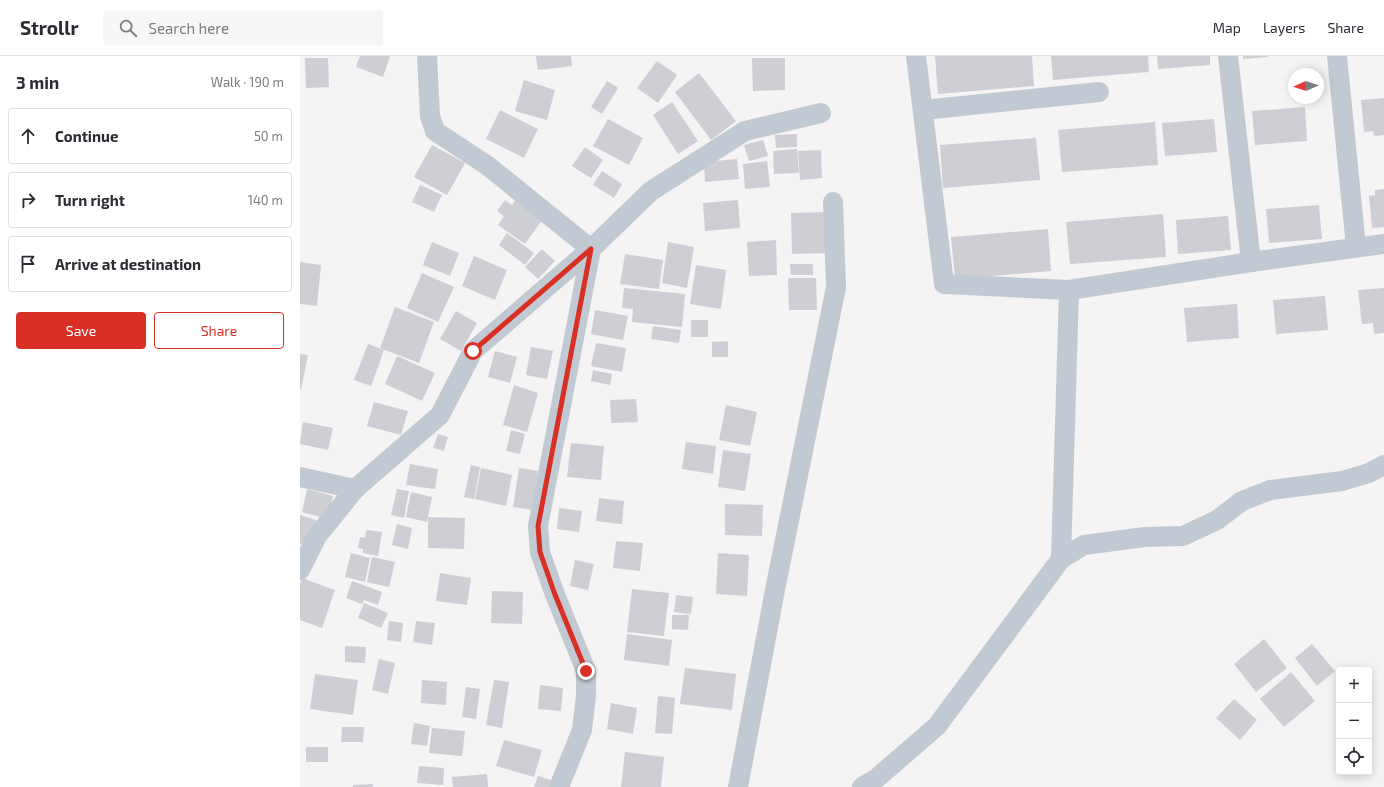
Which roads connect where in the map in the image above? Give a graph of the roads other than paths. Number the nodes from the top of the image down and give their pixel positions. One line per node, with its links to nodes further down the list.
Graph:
1 (427, 56): 11 (street)
2 (916, 56): 6 (street)
3 (1228, 56): 12 (street)
4 (1337, 56): 10 (street)
5 (1099, 92): 6 (street)
6 (923, 110): 13 (street)
7 (821, 113): 11 (street)
8 (833, 202): 20 (street)
9 (1384, 244): 10 (street)
10 (1356, 247): 12 (street)
11 (591, 249): 16 (street); 19 (street)
12 (1251, 262): 13 (street)
13 (1069, 290): 17 (street)
14 (1384, 465): 17 (street)
15 (300, 477): 16 (street)
16 (355, 489): 18 (street)
17 (1061, 559): 21 (street)
18 (300, 570)
19 (559, 787)
20 (738, 787)
21 (862, 787)

